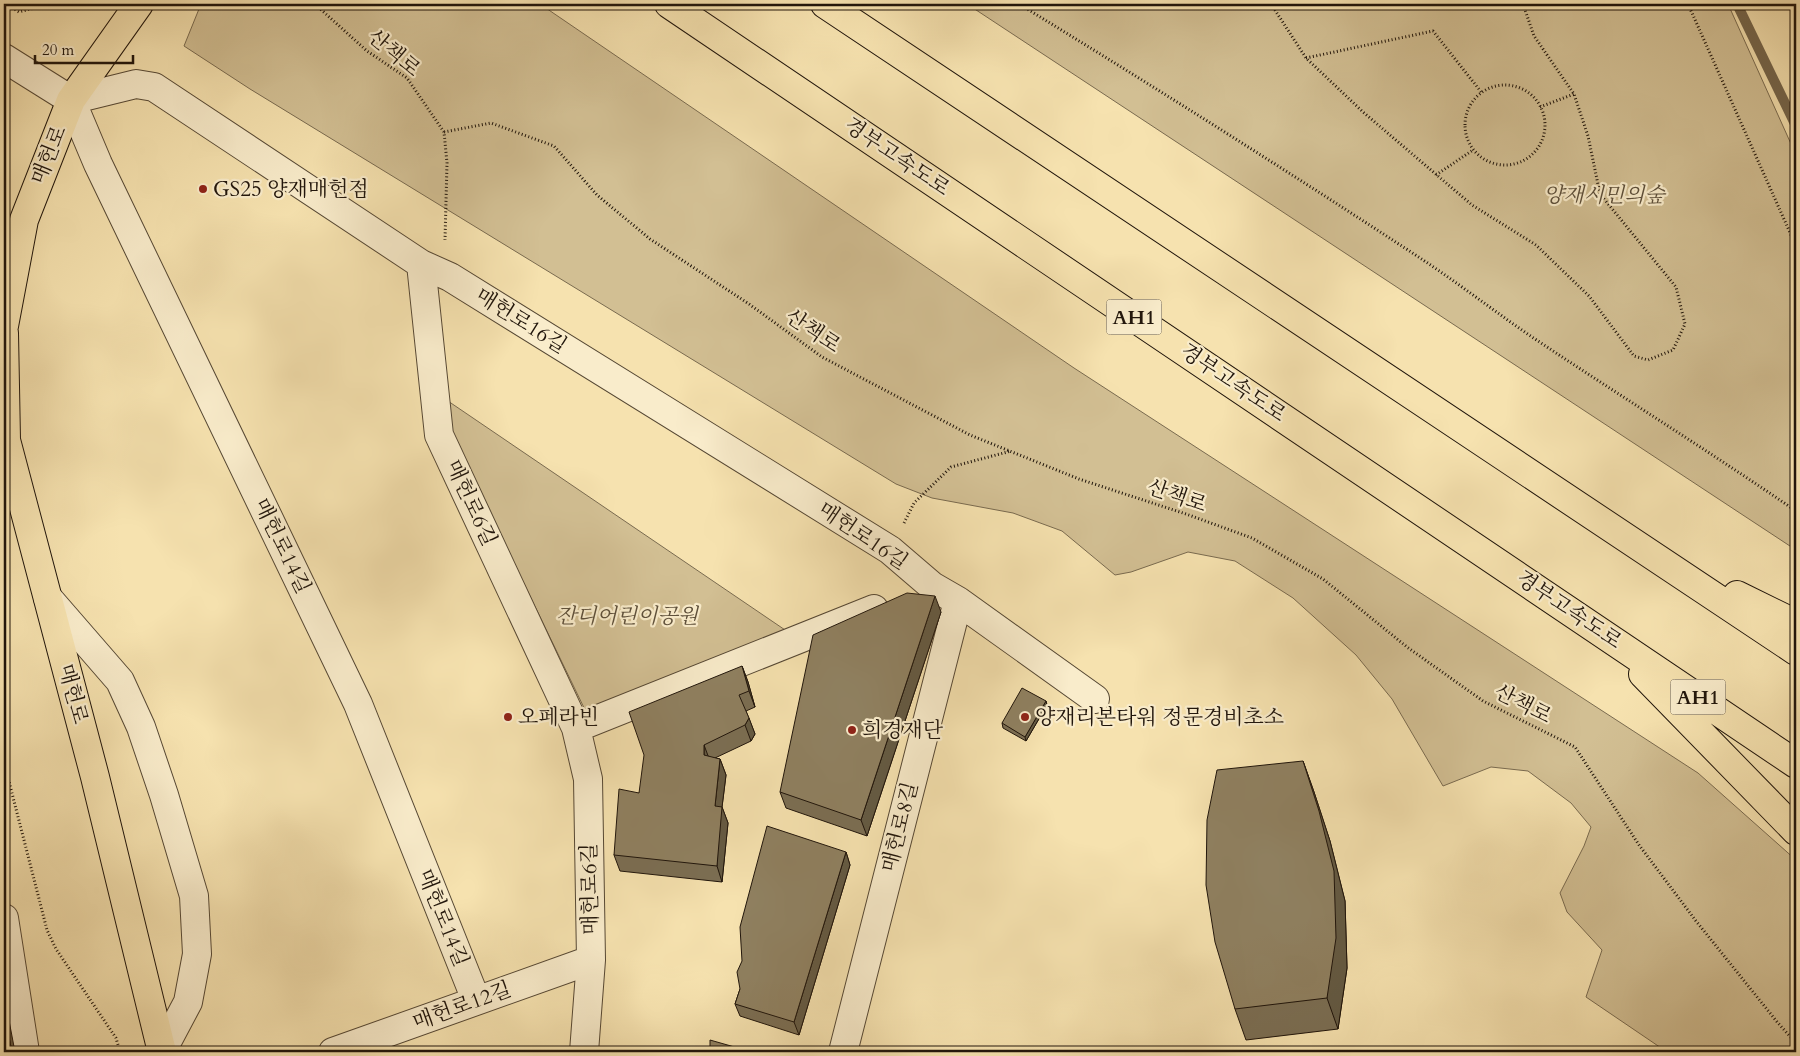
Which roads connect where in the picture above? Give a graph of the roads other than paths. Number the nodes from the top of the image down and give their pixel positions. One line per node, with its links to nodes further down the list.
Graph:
1 (139, 4): 5 (main road, 매헌로)
2 (669, 4): 14 (main road, 경부고속도로 / AH1)
3 (824, 4): 9 (main road)
4 (4, 58): 5 (street)
5 (71, 100): 6 (street, 매헌로16길); 7 (main road, 매헌로); 22 (street, 매헌로14길)
6 (421, 264): 10 (street, 매헌로16길); 17 (street, 매헌로6길)
7 (4, 326)
8 (4, 333): 11 (main road, 매헌로)
9 (1631, 542): 13 (main road); 15 (main road)
10 (932, 586): 12 (street, 매헌로16길); 17 (street)
11 (48, 598): 24 (main road, 매헌로); 24 (street)
12 (958, 601): 16 (street, 매헌로16길); 27 (street, 매헌로8길)
13 (1796, 624)
14 (1600, 630): 18 (main road, 경부고속도로 / AH1); 19 (main road)
15 (1796, 651)
16 (1095, 699)
17 (576, 728): 21 (street, 매헌로6길)
18 (1796, 764)
19 (1796, 831)
20 (4, 918): 23 (street)
21 (591, 960): 22 (street, 매헌로12길); 26 (street, 매헌로6길)
22 (476, 1000): 25 (street, 매헌로12길)
23 (25, 1052)
24 (162, 1052)
25 (333, 1052)
26 (584, 1052)
27 (843, 1052)

